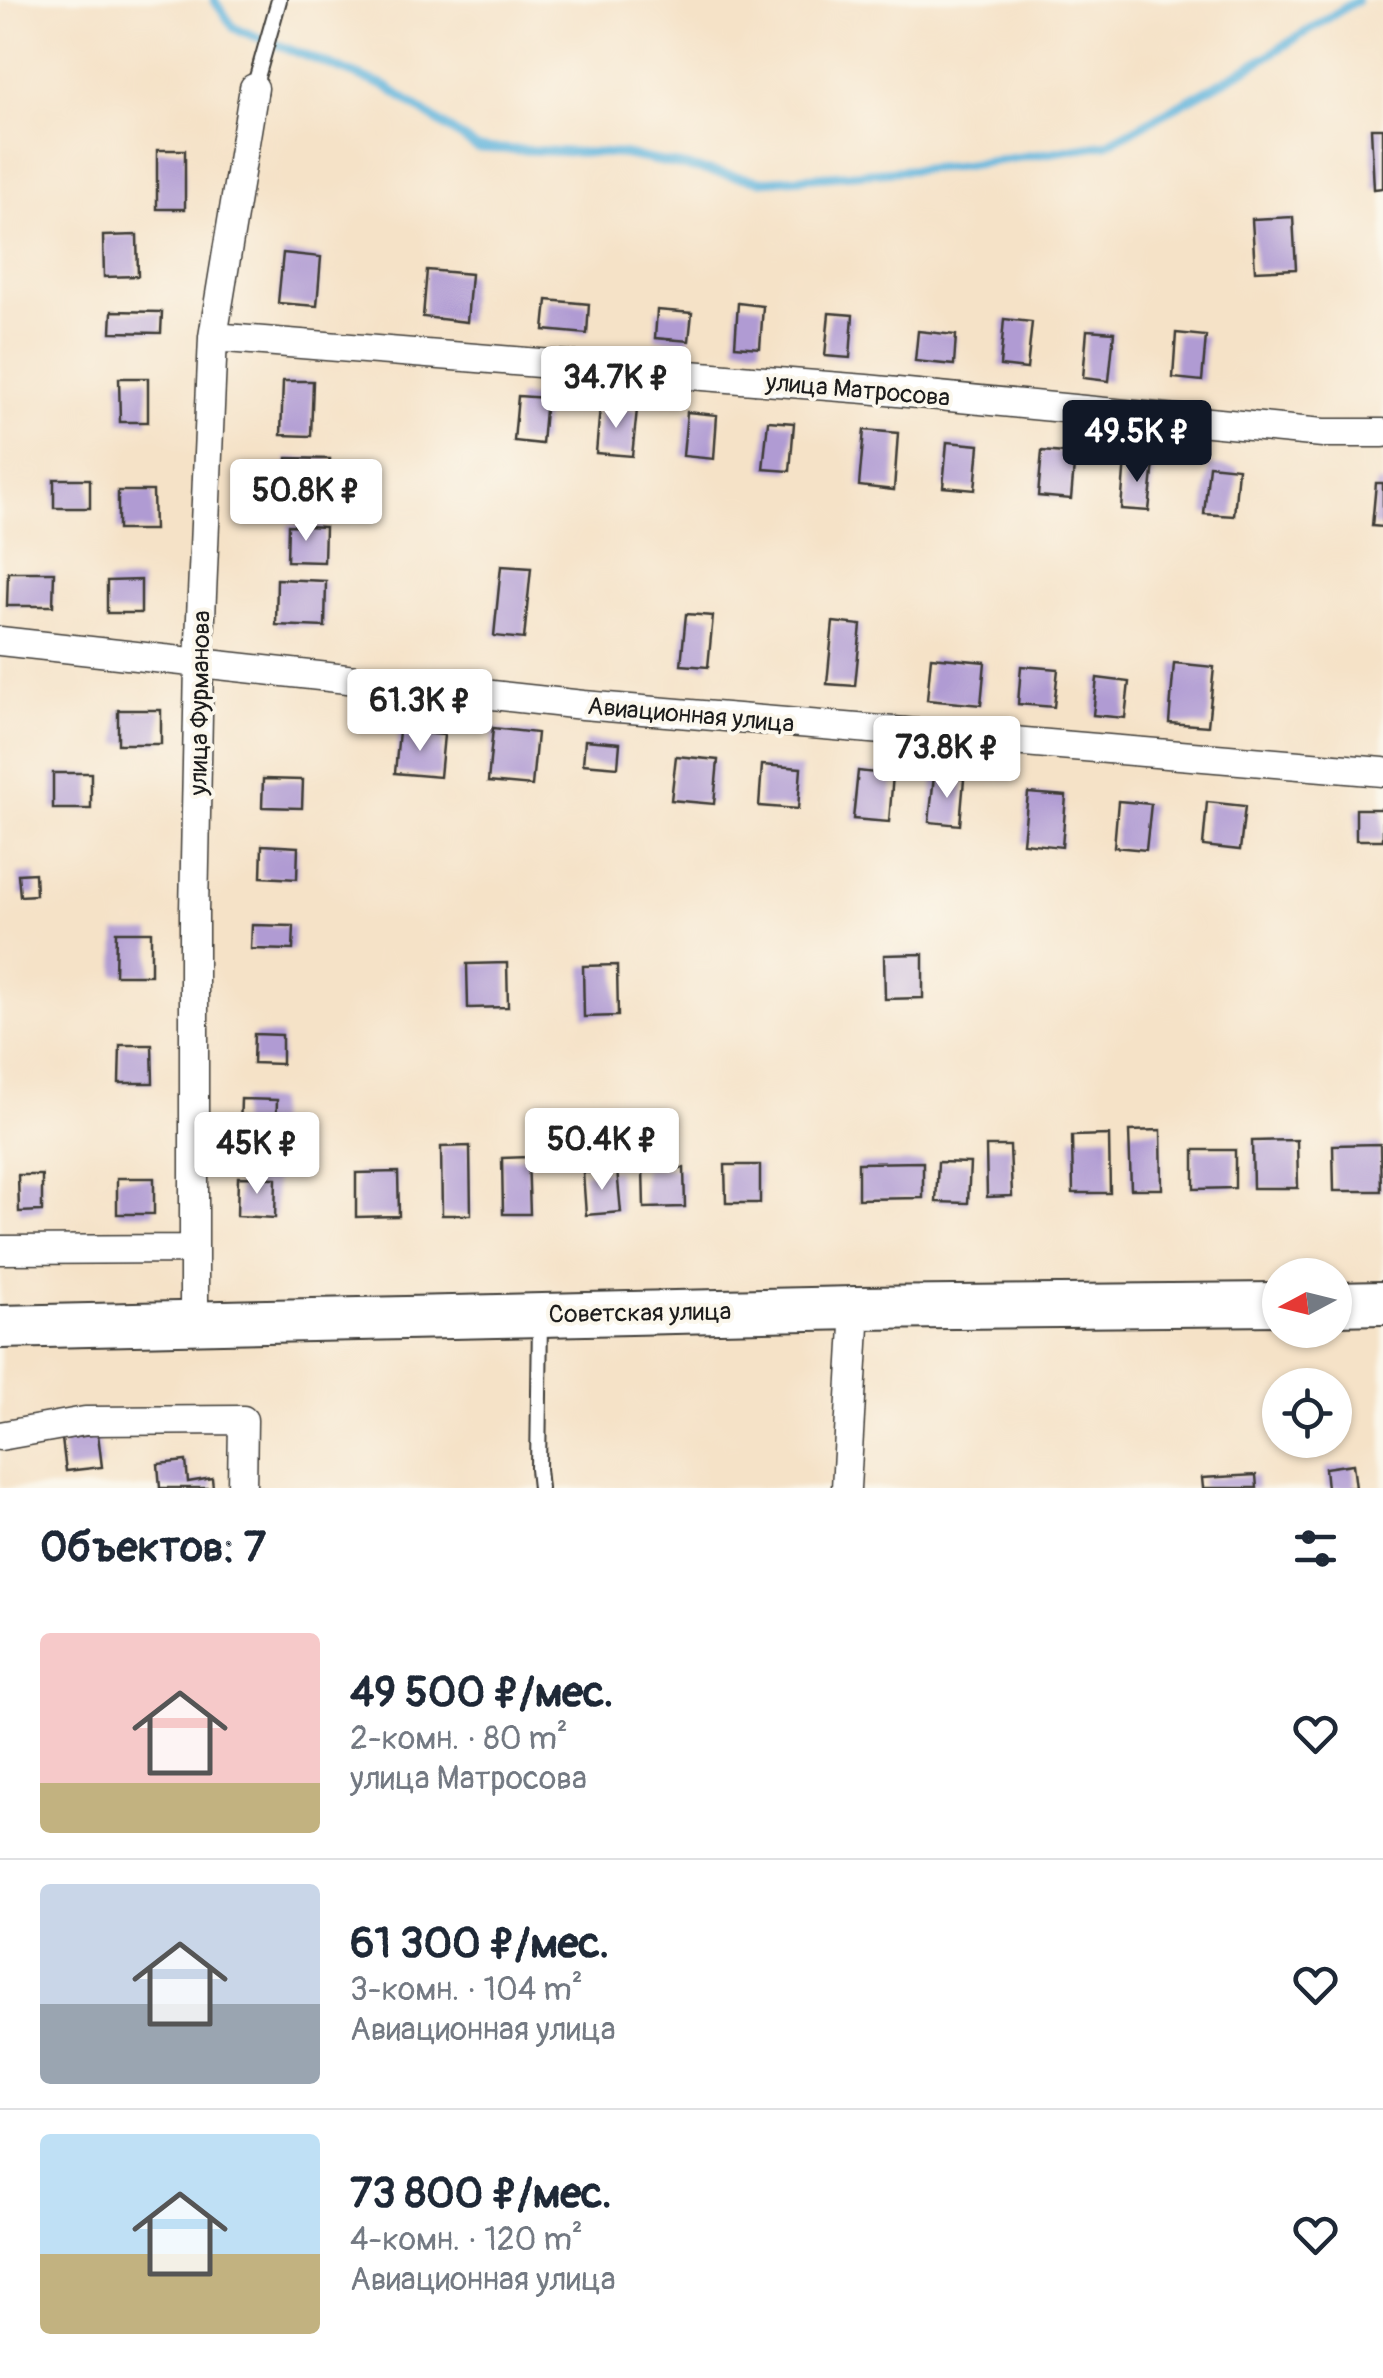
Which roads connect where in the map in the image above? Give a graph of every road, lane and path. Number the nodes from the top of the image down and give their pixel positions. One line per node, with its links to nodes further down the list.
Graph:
1 (279, 0): 2 (lane)
2 (254, 88): 3 (street, улица Фурманова)
3 (213, 337): 4 (street, улица Матросова); 6 (street, улица Фурманова)
4 (1383, 433)
5 (0, 641): 6 (street, Авиационная улица)
6 (198, 664): 7 (street, Авиационная улица); 8 (street, улица Фурманова)
7 (1383, 772)
8 (194, 1249): 9 (street); 15 (street, улица Фурманова)
9 (0, 1250)
10 (1262, 1304): 13 (main road, Советская улица)
11 (1352, 1304): 12 (main road)
12 (1383, 1304)
13 (856, 1308): 14 (main road, Советская улица); 20 (street)
14 (540, 1315): 15 (main road, Советская улица); 19 (lane)
15 (194, 1322): 16 (main road, Советская улица)
16 (0, 1327)
17 (0, 1436): 18 (street)
18 (242, 1488)
19 (540, 1488)
20 (846, 1488)

